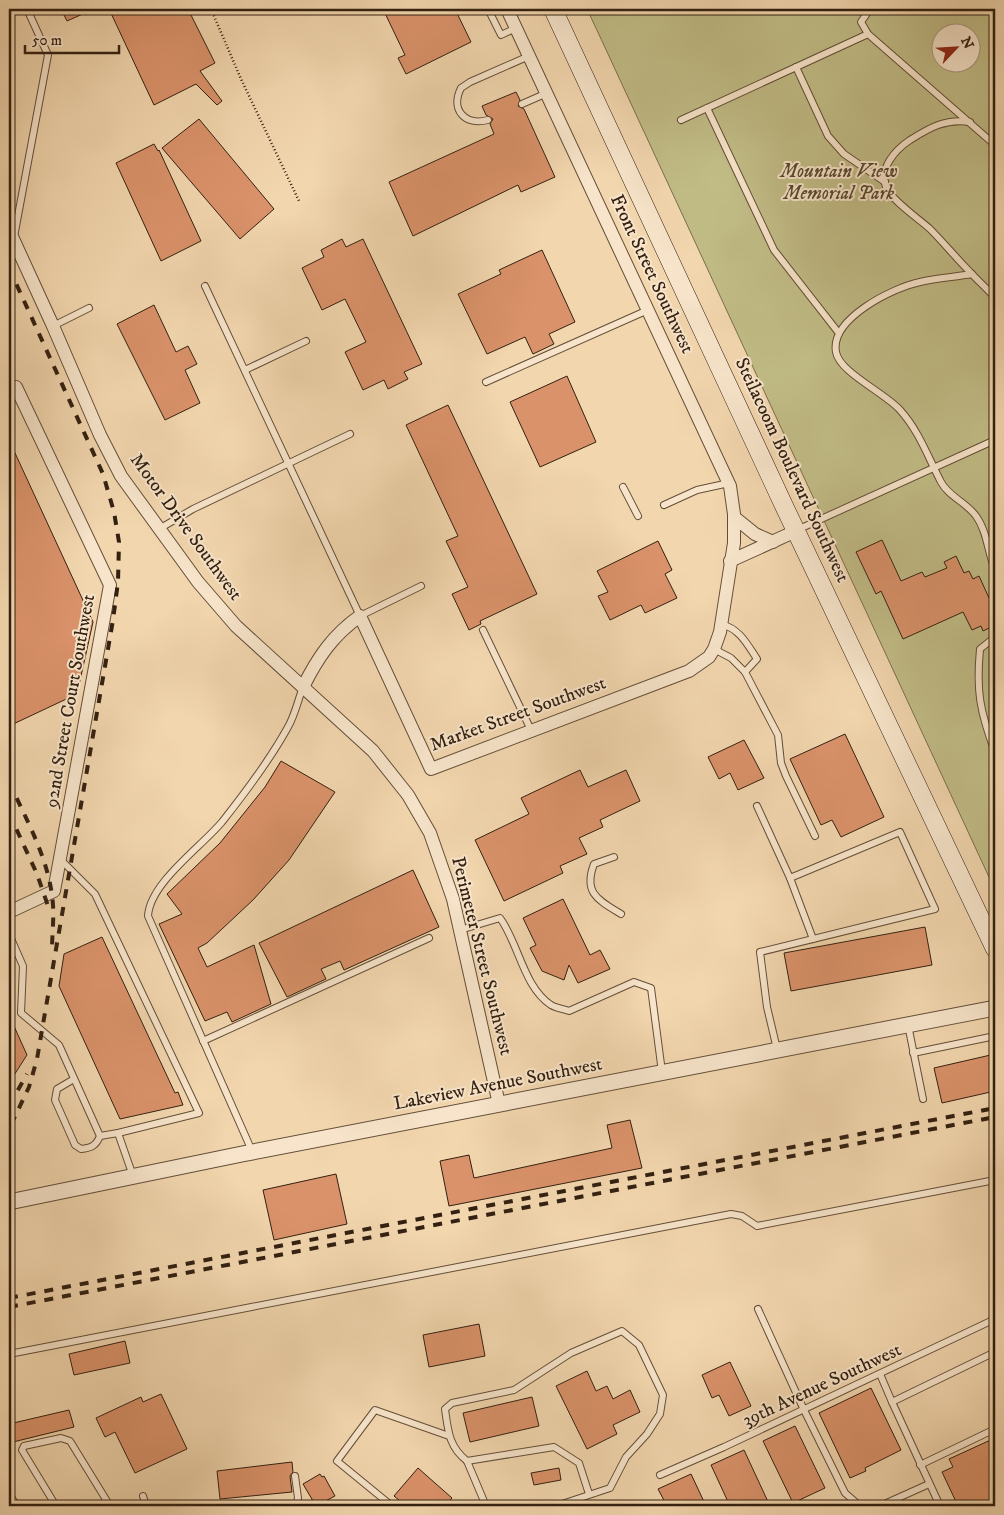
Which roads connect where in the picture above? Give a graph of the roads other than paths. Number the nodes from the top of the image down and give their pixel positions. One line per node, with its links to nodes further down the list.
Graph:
1 (27, 9): 20 (lane)
2 (488, 9): 8 (lane)
3 (507, 9): 8 (street, Front Street Southwest)
4 (553, 9): 42 (main road, Steilacoom Boulevard Southwest)
5 (858, 9): 7 (lane)
6 (870, 9): 7 (lane)
7 (865, 14): 9 (lane)
8 (516, 28): 10 (street, Front Street Southwest)
9 (868, 34): 11 (lane); 17 (lane)
10 (529, 56): 12 (street, Front Street Southwest); 15 (lane)
11 (796, 67): 14 (lane); 19 (lane)
12 (547, 93): 13 (lane); 25 (street, Front Street Southwest)
13 (522, 104)
14 (707, 108): 16 (lane); 27 (lane)
15 (488, 120)
16 (681, 120)
17 (970, 122): 18 (lane); 19 (lane)
18 (995, 145)
19 (885, 182): 21 (lane)
20 (11, 235): 26 (street, Motor Drive Southwest)
21 (972, 274): 23 (lane); 27 (lane)
22 (205, 286): 29 (lane)
23 (995, 298)
24 (89, 308): 26 (lane)
25 (648, 310): 30 (lane); 36 (street, Front Street Southwest)
26 (53, 326): 41 (street, Motor Drive Southwest)
27 (838, 332): 35 (lane)
28 (306, 341): 29 (lane)
29 (245, 370): 34 (lane)
30 (486, 382)
31 (13, 389): 59 (street, 92nd Street Court Southwest)
32 (350, 434): 34 (lane)
33 (995, 440): 35 (lane)
34 (289, 464): 41 (lane); 47 (lane)
35 (936, 468): 42 (lane); 45 (lane)
36 (729, 483): 38 (lane); 40 (street, Front Street Southwest)
37 (623, 487): 39 (lane)
38 (664, 505)
39 (638, 516)
40 (734, 518): 43 (street); 44 (street, Front Street Southwest)
41 (159, 529): 53 (street, Motor Drive Southwest)
42 (796, 531): 43 (street); 63 (main road, Steilacoom Boulevard Southwest)
43 (773, 542): 44 (street)
44 (730, 561): 48 (street, Market Street Southwest)
45 (995, 570)
46 (421, 586): 47 (lane)
47 (360, 616): 53 (street); 54 (street, Market Street Southwest)
48 (722, 624): 51 (street, Market Street Southwest); 52 (lane)
49 (484, 630): 54 (lane)
50 (995, 637): 55 (lane)
51 (714, 649): 52 (lane); 54 (street, Market Street Southwest)
52 (745, 672): 57 (lane)
53 (303, 688): 64 (street, Perimeter Street Southwest); 72 (lane)
54 (531, 730)
55 (995, 752)
56 (757, 806): 60 (lane)
57 (815, 836)
58 (614, 857): 62 (lane)
59 (60, 859): 61 (street, 92nd Street Court Southwest); 79 (lane)
60 (790, 878): 67 (lane); 67 (lane)
61 (9, 912)
62 (621, 914)
63 (991, 927): 68 (main road, Steilacoom Boulevard Southwest)
64 (460, 930): 75 (lane); 78 (street, Perimeter Street Southwest)
65 (9, 934): 76 (lane)
66 (429, 938): 72 (lane)
67 (813, 939): 73 (lane)
68 (995, 948)
69 (995, 1008): 70 (street, Lakeview Avenue Southwest)
70 (908, 1025): 73 (street, Lakeview Avenue Southwest); 74 (lane)
71 (995, 1036): 74 (lane)
72 (204, 1041): 81 (lane)
73 (777, 1050): 75 (street, Lakeview Avenue Southwest)
74 (913, 1053): 77 (lane)
75 (662, 1072): 78 (street, Lakeview Avenue Southwest)
76 (74, 1080): 80 (lane); 80 (lane)
77 (922, 1099)
78 (498, 1104): 81 (street, Lakeview Avenue Southwest)
79 (118, 1133): 80 (lane); 82 (lane)
80 (100, 1136)
81 (252, 1152): 82 (street, Lakeview Avenue Southwest)
82 (133, 1177): 84 (street, Lakeview Avenue Southwest)
83 (995, 1180): 88 (lane)
84 (9, 1202)
85 (758, 1308): 91 (lane)
86 (995, 1319): 89 (lane, 39th Avenue Southwest)
87 (995, 1352): 90 (lane)
88 (9, 1354)
89 (880, 1374): 90 (lane); 91 (lane, 39th Avenue Southwest)
90 (892, 1402): 95 (lane)
91 (804, 1410): 96 (lane, 39th Avenue Southwest); 110 (lane)
92 (995, 1429): 95 (lane)
93 (449, 1436): 94 (lane); 100 (lane); 107 (lane)
94 (467, 1461): 100 (lane); 108 (lane)
95 (920, 1465): 98 (lane)
96 (660, 1474)
97 (295, 1476): 106 (lane)
98 (929, 1484): 111 (lane); 112 (lane)
99 (9, 1494): 102 (lane)
100 (589, 1494): 109 (lane)
101 (144, 1496): 105 (lane)
102 (17, 1506)
103 (56, 1506): 104 (lane)
104 (110, 1506)
105 (146, 1506)
106 (296, 1506)
107 (392, 1506)
108 (486, 1506)
109 (556, 1506)
110 (860, 1506)
111 (880, 1506)
112 (940, 1506)

